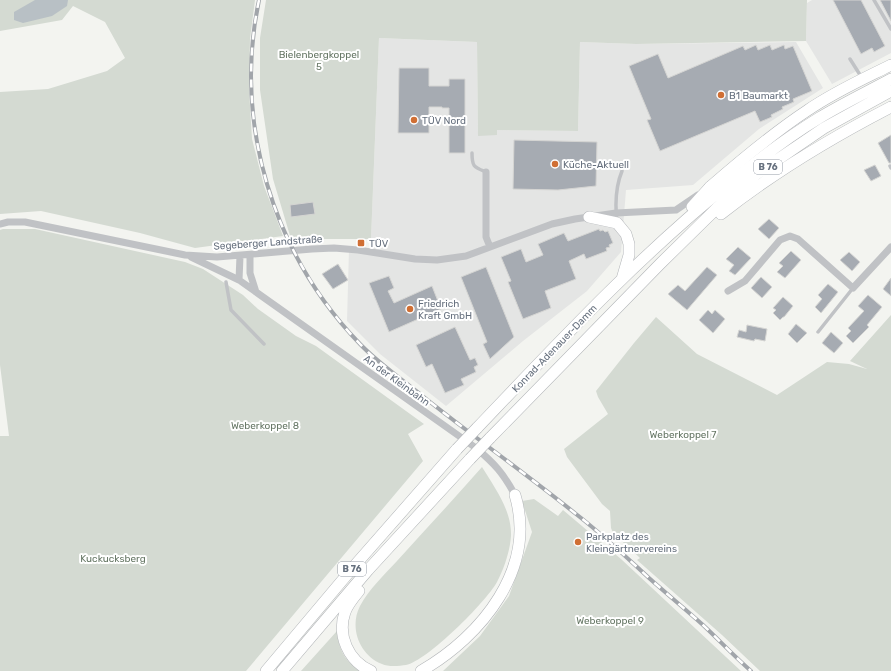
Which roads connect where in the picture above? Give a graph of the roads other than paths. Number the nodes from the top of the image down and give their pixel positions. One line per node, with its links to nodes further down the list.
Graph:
1 (874, 0): 2 (lane)
2 (891, 30)
3 (850, 59): 5 (lane)
4 (891, 65): 5 (main road)
5 (863, 79): 12 (main road)
6 (891, 79): 16 (main road, Konrad-Adenauer-Damm / B 76)
7 (891, 91): 22 (main road, Konrad-Adenauer-Damm / B 76)
8 (891, 107): 22 (main road, B 76)
9 (472, 153): 11 (lane)
10 (622, 171): 14 (lane)
11 (486, 172): 18 (street)
12 (710, 187): 14 (street); 16 (main road, B 76)
13 (589, 217): 14 (main road); 18 (street, Segeberger Landstraße)
14 (616, 218): 23 (main road)
15 (0, 224): 19 (street, Segeberger Landstraße)
16 (671, 232): 23 (main road, Konrad-Adenauer-Damm / B 76)
17 (891, 247): 26 (street)
18 (490, 248): 20 (street, Segeberger Landstraße)
19 (185, 255): 21 (street, Segeberger Landstraße); 24 (street, An der Kleinbahn)
20 (250, 255): 21 (street, Segeberger Landstraße); 27 (street)
21 (240, 256): 24 (street)
22 (660, 264): 32 (main road, Konrad-Adenauer-Damm / B 76, bridge)
23 (622, 279): 33 (main road, Konrad-Adenauer-Damm / B 76, bridge)
24 (239, 280): 27 (street, An der Kleinbahn)
25 (226, 282): 30 (lane)
26 (854, 288): 28 (street); 29 (lane)
27 (257, 292): 31 (street, An der Kleinbahn)
28 (728, 292)
29 (818, 332)
30 (264, 344)
31 (514, 495): 36 (main road)
32 (368, 570): 34 (main road, Konrad-Adenauer-Damm / B 76); 35 (main road, B 76)
33 (266, 671)
34 (282, 671)
35 (371, 671)
36 (421, 671)

